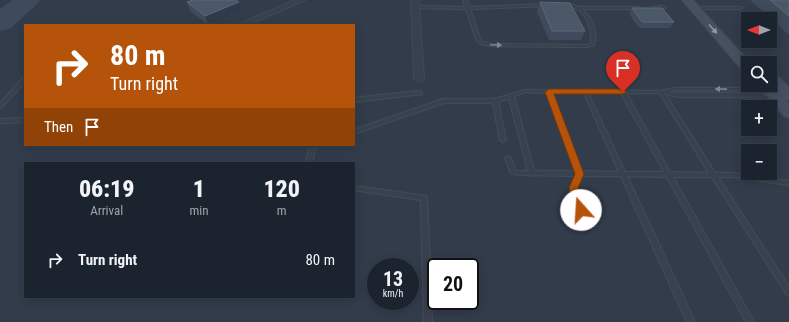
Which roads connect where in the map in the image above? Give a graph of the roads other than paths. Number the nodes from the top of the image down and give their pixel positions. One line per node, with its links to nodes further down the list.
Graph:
1 (300, 0): 13 (street)
2 (465, 0): 7 (lane)
3 (415, 4): 7 (lane); 16 (street)
4 (697, 4): 12 (lane); 14 (street); 15 (street, one-way to 15)
5 (549, 5): 7 (lane)
6 (560, 5): 8 (lane)
7 (467, 8): 8 (lane, one-way to 8)
8 (578, 8): 9 (lane)
9 (640, 8)
10 (648, 8): 11 (lane)
11 (664, 8)
12 (741, 8)
13 (243, 24)
14 (751, 56)
15 (741, 59)
16 (419, 78)
17 (24, 80): 30 (lane)
18 (777, 88): 27 (street)
19 (741, 89): 23 (lane, one-way to 23)
20 (549, 92): 21 (lane); 26 (lane); 40 (lane)
21 (585, 92): 22 (lane); 41 (lane)
22 (623, 92): 23 (lane); 42 (lane)
23 (660, 92): 27 (lane); 43 (lane)
24 (774, 92): 27 (street)
25 (420, 93): 28 (lane)
26 (511, 96): 29 (lane); 39 (lane)
27 (784, 99): 31 (street)
28 (355, 100)
29 (495, 101): 34 (lane); 35 (lane)
30 (0, 106)
31 (789, 113)
32 (0, 120): 33 (lane)
33 (24, 120)
34 (355, 132)
35 (503, 140)
36 (313, 146): 38 (lane)
37 (508, 158): 39 (lane)
38 (309, 162)
39 (532, 174): 40 (lane)
40 (579, 174): 41 (lane); 46 (lane)
41 (624, 174): 42 (lane); 49 (lane)
42 (669, 175): 43 (lane); 50 (lane)
43 (714, 175): 44 (lane); 47 (lane)
44 (789, 183)
45 (355, 188): 48 (lane)
46 (581, 210)
47 (789, 293)
48 (428, 322)
49 (691, 322)
50 (750, 322)

